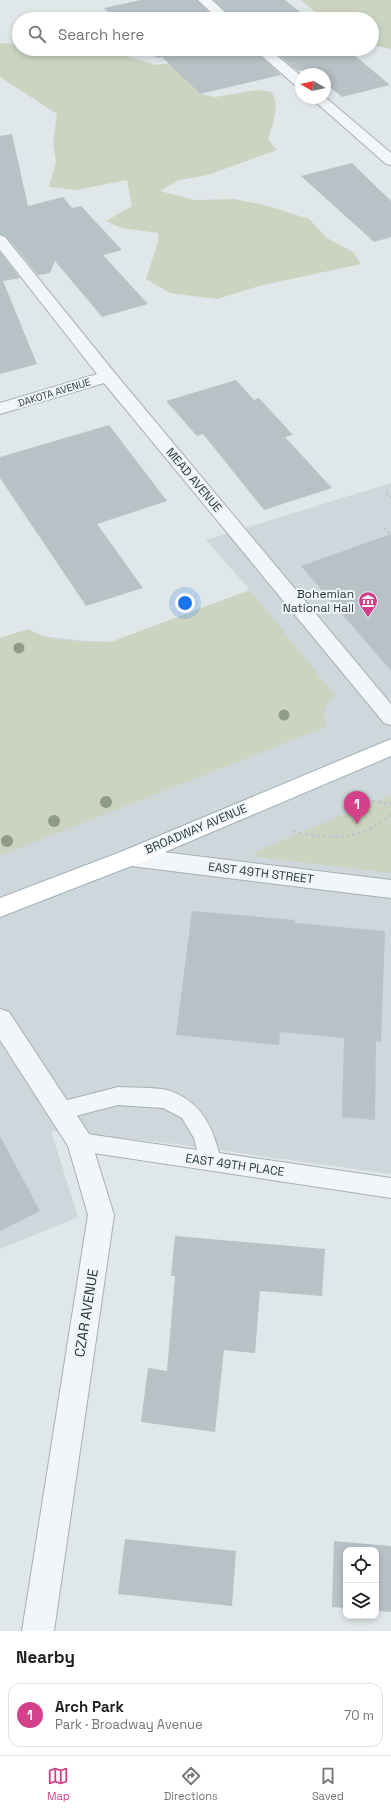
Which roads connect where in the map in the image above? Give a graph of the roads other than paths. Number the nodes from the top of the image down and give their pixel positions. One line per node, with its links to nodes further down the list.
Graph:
1 (204, 0): 2 (street)
2 (218, 12)
3 (269, 56): 4 (street)
4 (295, 78)
5 (325, 104): 6 (street)
6 (391, 161)
7 (0, 240): 8 (street, MEAD AVENUE)
8 (108, 376): 9 (street, DAKOTA AVENUE); 10 (street, MEAD AVENUE)
9 (0, 408)
10 (391, 718)
11 (391, 747): 12 (main road, BROADWAY AVENUE)
12 (130, 857): 13 (street, EAST 49TH STREET); 14 (main road, BROADWAY AVENUE)
13 (391, 889)
14 (0, 908)
15 (0, 1019): 16 (street, CZAR AVENUE)
16 (60, 1112): 17 (street, CZAR AVENUE); 18 (lane)
17 (80, 1142): 18 (lane, EAST 49TH PLACE); 20 (street, CZAR AVENUE)
18 (210, 1161): 19 (lane, EAST 49TH PLACE)
19 (391, 1188)
20 (38, 1631)

